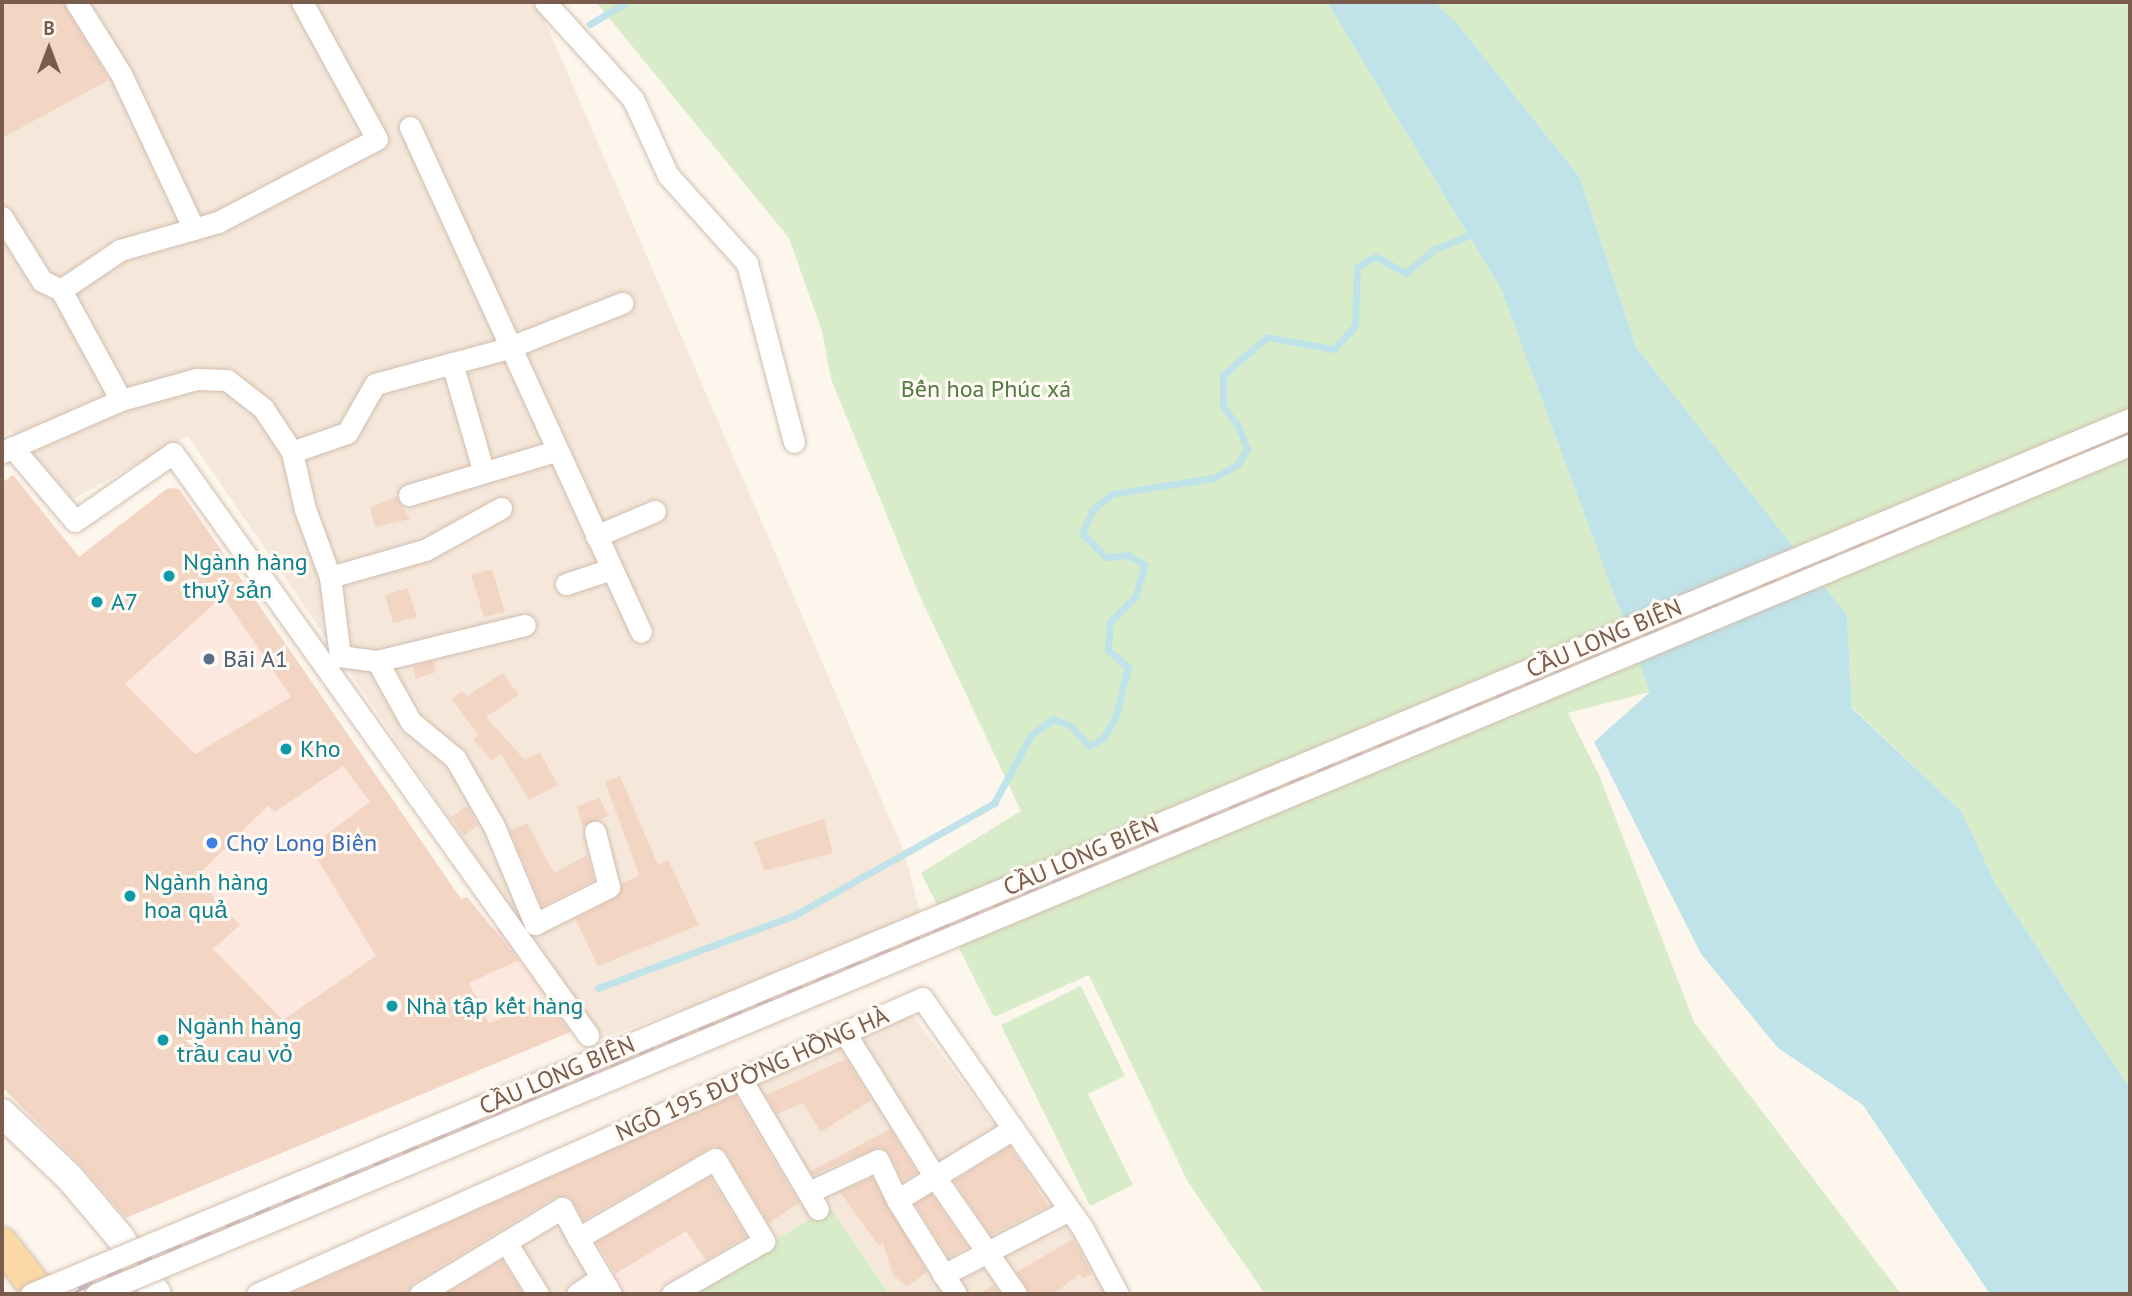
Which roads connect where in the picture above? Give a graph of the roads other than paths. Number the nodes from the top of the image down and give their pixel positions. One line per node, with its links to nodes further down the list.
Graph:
1 (76, 2): 6 (street)
2 (302, 2): 6 (street)
3 (545, 2): 13 (street)
4 (410, 127): 9 (street)
5 (2, 217): 7 (street)
6 (194, 229): 7 (street)
7 (61, 290): 11 (street)
8 (622, 303): 9 (street)
9 (508, 348): 10 (street); 16 (street)
10 (452, 363): 17 (street); 18 (street)
11 (121, 400): 15 (street); 17 (street)
12 (2130, 419): 45 (street, CẦU LONG BIÊN, bridge)
13 (794, 442)
14 (2130, 445): 47 (street, CẦU LONG BIÊN, bridge)
15 (7, 450): 31 (street)
16 (556, 451): 18 (street); 22 (street)
17 (292, 452): 24 (street)
18 (483, 470): 19 (street)
19 (409, 495)
20 (501, 508): 24 (street)
21 (655, 511): 22 (street)
22 (596, 536): 23 (street)
23 (611, 569): 25 (street); 27 (street)
24 (330, 577): 28 (street)
25 (566, 584)
26 (525, 625): 28 (street)
27 (641, 632)
28 (377, 661): 29 (street)
29 (595, 831)
30 (845, 1032): 32 (street, NGÕ 195 ĐƯỜNG HỒNG HÀ); 34 (street, NGÕ 195 ĐƯỜNG HỒNG HÀ); 35 (street)
31 (588, 1035)
32 (741, 1079): 36 (street); 49 (street, NGÕ 195 ĐƯỜNG HỒNG HÀ)
33 (2, 1113): 48 (street)
34 (1013, 1129): 35 (street); 37 (street, NGÕ 195 ĐƯỜNG HỒNG HÀ)
35 (933, 1174): 36 (street); 41 (street)
36 (897, 1200): 42 (street)
37 (1069, 1210): 41 (street); 44 (street, NGÕ 195 ĐƯỜNG HỒNG HÀ)
38 (578, 1238): 39 (street); 43 (street); 53 (street)
39 (506, 1242): 50 (street); 51 (street)
40 (2, 1244): 46 (main road)
41 (986, 1252): 42 (street); 55 (street)
42 (943, 1275): 54 (street)
43 (606, 1286): 52 (street)
44 (1115, 1293)
45 (31, 1294)
46 (41, 1294)
47 (96, 1294)
48 (158, 1294)
49 (257, 1294)
50 (420, 1294)
51 (538, 1294)
52 (576, 1294)
53 (672, 1294)
54 (956, 1294)
55 (1016, 1294)

